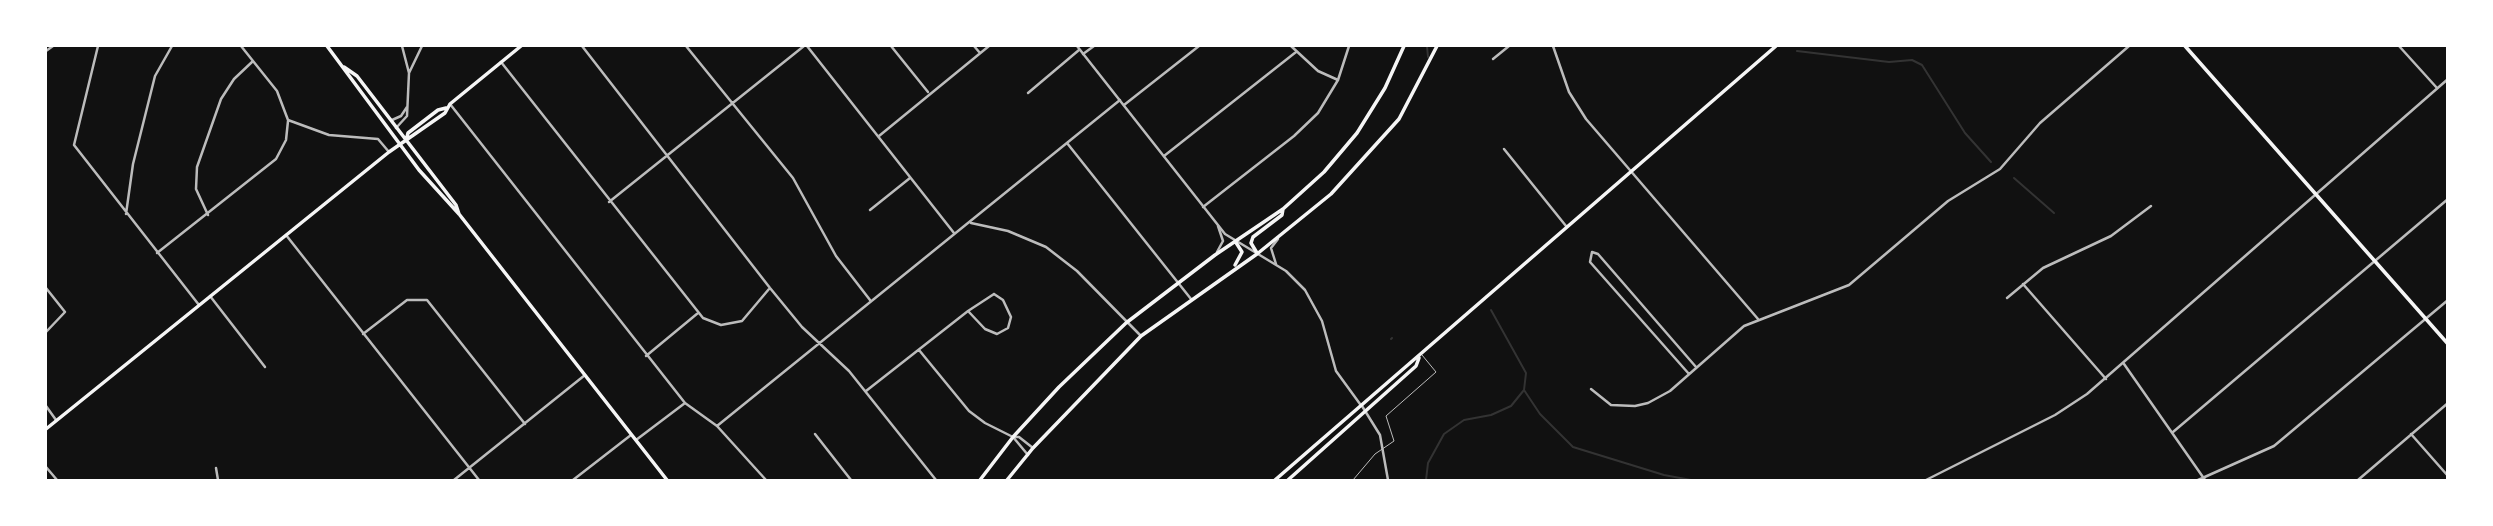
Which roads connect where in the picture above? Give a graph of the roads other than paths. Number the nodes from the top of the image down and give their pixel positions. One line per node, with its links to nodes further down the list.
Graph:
1 (53, 46): 29 (street)
2 (98, 46): 68 (street)
3 (172, 46): 68 (street)
4 (241, 46): 34 (street)
5 (327, 46): 36 (main road)
6 (402, 46): 37 (street)
7 (422, 46): 37 (street)
8 (521, 46): 35 (main road)
9 (582, 46): 57 (street)
10 (686, 46): 44 (street)
11 (805, 46): 44 (street); 51 (street)
12 (891, 46): 41 (street)
13 (974, 46): 31 (street)
14 (989, 46): 31 (street)
15 (1077, 46): 28 (street)
16 (1094, 46): 32 (street)
17 (1199, 46): 45 (street)
18 (1291, 46): 30 (street)
19 (1349, 46): 39 (street)
20 (1404, 46): 66 (main road)
21 (1437, 46): 76 (main road)
22 (1509, 46): 33 (street)
23 (1553, 46): 59 (street)
24 (1776, 46): 59 (main road)
25 (2129, 46): 96 (street)
26 (2185, 46): 61 (main road)
27 (2399, 46): 40 (street)
28 (1080, 50): 32 (street); 42 (street)
29 (46, 51)
30 (1296, 52): 39 (street); 58 (street)
31 (980, 53): 41 (street)
32 (1083, 54): 43 (street)
33 (1493, 59)
34 (253, 61): 48 (street); 70 (street)
35 (501, 62): 46 (main road); 63 (street)
36 (342, 66): 49 (main road); 54 (main road)
37 (409, 73): 47 (street)
38 (2448, 79): 40 (street)
39 (1338, 80): 65 (street)
40 (2437, 88): 61 (street)
41 (929, 93): 51 (street)
42 (1028, 93)
43 (1120, 100): 45 (street); 53 (street)
44 (735, 104): 57 (street); 92 (street)
45 (1124, 105): 58 (street)
46 (449, 106): 52 (main road); 105 (street)
47 (407, 107): 49 (street); 50 (street)
48 (288, 120): 56 (street); 70 (street)
49 (390, 120): 50 (main road)
50 (397, 128): 52 (main road)
51 (878, 136): 60 (street)
52 (406, 141): 54 (main road); 69 (main road)
53 (1068, 143): 71 (street); 84 (street)
54 (399, 145): 56 (main road); 69 (main road)
55 (1504, 149): 73 (street)
56 (390, 152): 75 (main road)
57 (668, 156): 63 (street); 87 (street)
58 (1164, 156): 65 (street)
59 (1630, 171): 73 (main road); 96 (street)
60 (910, 178): 67 (street); 74 (street)
61 (2316, 195): 81 (main road); 107 (street)
62 (2448, 199): 81 (street)
63 (610, 202): 95 (street)
64 (2151, 206): 85 (street)
65 (1203, 207): 72 (street)
66 (1283, 209): 77 (main road); 79 (main road)
67 (870, 210)
68 (126, 214): 78 (street)
69 (459, 214): 111 (main road)
70 (208, 215): 78 (street)
71 (969, 223): 74 (street); 98 (street)
72 (1218, 226): 77 (street); 80 (street)
73 (1566, 226): 106 (main road)
74 (954, 234): 92 (street)
75 (286, 235): 88 (main road); 100 (street)
76 (1280, 236): 79 (main road); 83 (street)
77 (1235, 241): 79 (street); 80 (main road); 82 (main road)
78 (157, 253): 93 (street)
79 (1257, 254): 82 (main road); 83 (street)
80 (1215, 255): 84 (main road)
81 (2374, 261): 97 (main road); 124 (street)
82 (1234, 267): 90 (main road)
83 (1278, 267): 117 (street)
84 (1177, 282): 90 (street); 98 (main road)
85 (2023, 284): 89 (street); 112 (street)
86 (46, 288): 99 (street)
87 (770, 288): 95 (street); 102 (street)
88 (210, 296): 93 (main road); 108 (street)
89 (2007, 298)
90 (1191, 299): 101 (main road)
91 (2448, 300): 97 (street)
92 (871, 301): 102 (street)
93 (198, 305): 120 (main road)
94 (968, 312): 94 (street); 104 (street)
95 (698, 313): 105 (street)
96 (1758, 319): 109 (street)
97 (2426, 319): 103 (main road); 137 (street)
98 (1126, 323): 101 (street); 128 (main road)
99 (46, 332)
100 (363, 334): 121 (street); 135 (street)
101 (1141, 336): 131 (main road)
102 (818, 343): 114 (street); 122 (street)
103 (2448, 344)
104 (919, 350): 114 (street); 128 (street)
105 (646, 356): 115 (street)
106 (1420, 357): 117 (main road); 119 (main road); 130 (lane)
107 (2124, 364): 112 (street); 124 (street)
108 (265, 366)
109 (1696, 367): 110 (street); 110 (street)
110 (1689, 374): 113 (street)
111 (585, 375): 121 (street); 125 (main road)
112 (2106, 379): 153 (street)
113 (1591, 389)
114 (866, 391): 146 (street)
115 (685, 403): 122 (street); 129 (street)
116 (2448, 403): 127 (street)
117 (1360, 404): 119 (street); 149 (main road)
118 (46, 406): 120 (street)
119 (1365, 411): 130 (street); 150 (main road)
120 (56, 420): 123 (main road)
121 (525, 424): 135 (street)
122 (717, 426): 144 (street)
123 (46, 429)
124 (2173, 432): 137 (street)
125 (631, 434): 129 (main road); 142 (street)
126 (815, 434): 145 (street)
127 (2411, 434): 136 (street); 155 (street)
128 (1013, 437): 131 (street); 132 (street); 147 (main road)
129 (636, 440): 143 (main road)
130 (1383, 447): 151 (lane); 152 (street)
131 (1033, 448): 132 (main road)
132 (1028, 455): 148 (main road)
133 (46, 467): 138 (street)
134 (216, 468): 139 (street)
135 (470, 468): 140 (street); 141 (street)
136 (2448, 476)
137 (2204, 479): 154 (street)
138 (57, 481)
139 (218, 481)
140 (454, 481)
141 (479, 481)
142 (573, 481)
143 (667, 481)
144 (766, 481)
145 (851, 481)
146 (936, 481)
147 (980, 481)
148 (1007, 481)
149 (1275, 481)
150 (1288, 481)
151 (1353, 481)
152 (1388, 481)
153 (1926, 481)
154 (2198, 481)
155 (2358, 481)

